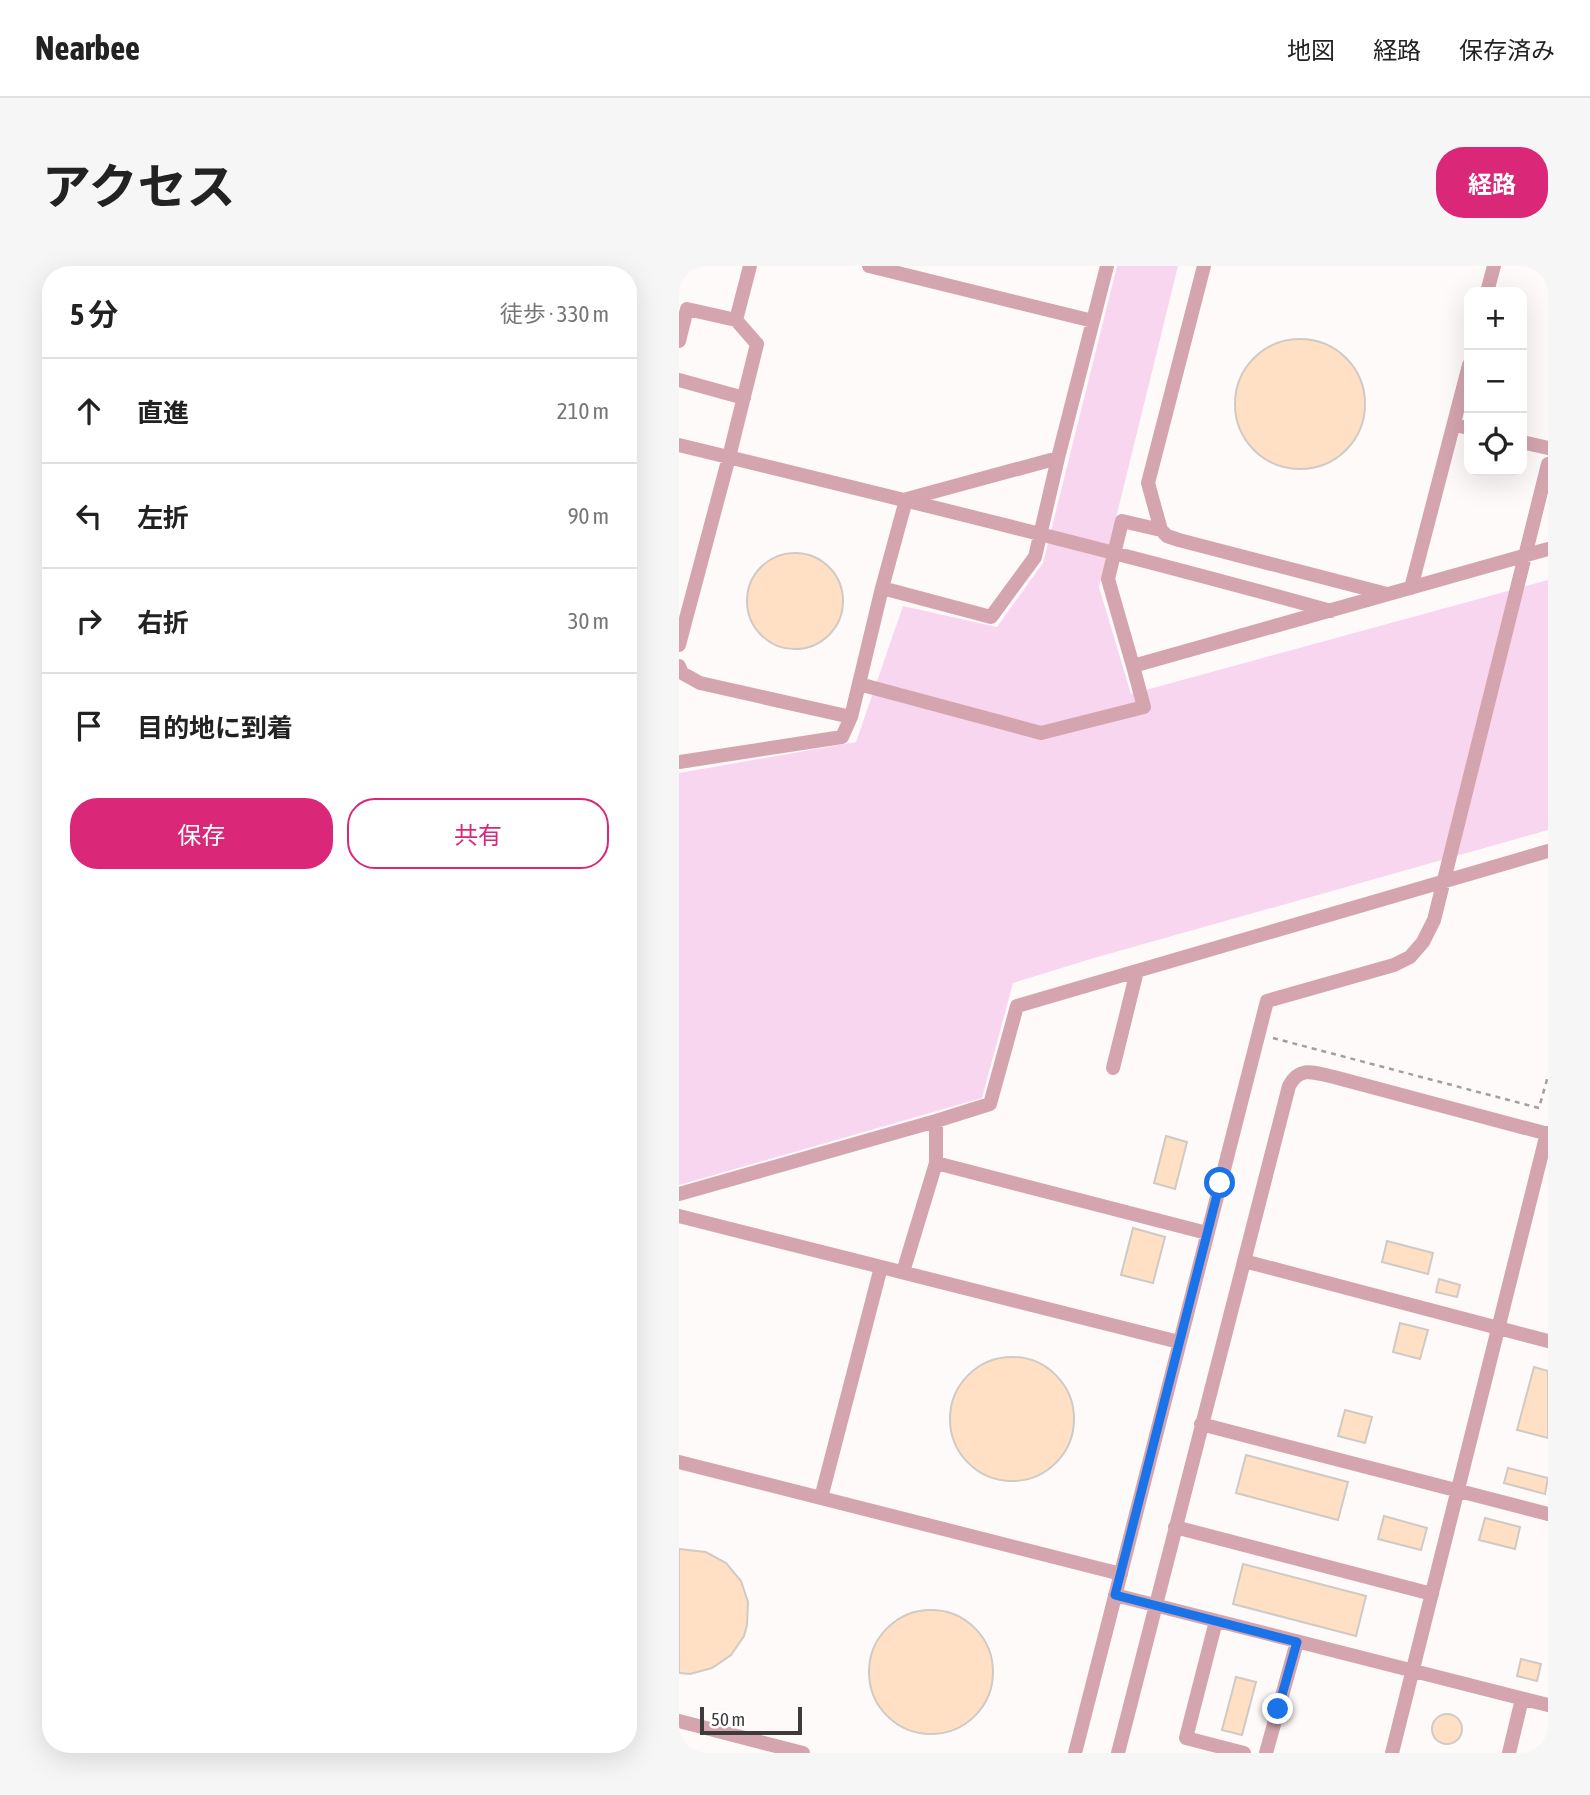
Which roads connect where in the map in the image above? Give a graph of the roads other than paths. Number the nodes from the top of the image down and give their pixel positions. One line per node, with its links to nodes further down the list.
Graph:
1 (750, 266): 7 (street)
2 (869, 266): 8 (street)
3 (1107, 266): 8 (street)
4 (1204, 266): 22 (street)
5 (1494, 266): 6 (street)
6 (1488, 287)
7 (736, 320): 9 (street); 12 (street)
8 (1093, 321): 19 (street)
9 (679, 341)
10 (679, 380): 12 (street)
11 (1464, 385): 13 (street)
12 (744, 398): 18 (street)
13 (1454, 425): 14 (street); 25 (street)
14 (1464, 427)
15 (1527, 443): 17 (street)
16 (679, 444): 18 (street)
17 (1548, 448)
18 (729, 457): 21 (street); 28 (street)
19 (1058, 458): 21 (street); 24 (street)
20 (1548, 464): 42 (street)
21 (906, 500): 24 (street); 27 (street)
22 (1161, 530): 26 (street); 30 (street)
23 (1548, 549): 25 (street)
24 (882, 588): 31 (street)
25 (1411, 588): 26 (street)
26 (1388, 594): 27 (street)
27 (1331, 611): 30 (street)
28 (680, 639)
29 (679, 666): 32 (street)
30 (1133, 666): 31 (street)
31 (859, 684): 32 (street)
32 (851, 717): 33 (street)
33 (679, 762)
34 (1548, 851): 35 (street)
35 (1137, 971): 36 (street); 37 (street)
36 (1113, 1068)
37 (936, 1121): 39 (street); 40 (street)
38 (1548, 1134): 43 (street); 46 (street)
39 (936, 1163): 42 (street); 45 (street)
40 (679, 1194)
41 (679, 1216): 44 (street)
42 (1207, 1233): 48 (street)
43 (1244, 1261): 46 (street); 49 (street)
44 (881, 1267): 45 (street); 52 (street)
45 (903, 1272): 48 (street)
46 (1499, 1328): 47 (street); 51 (street)
47 (1548, 1341)
48 (1179, 1342): 55 (street)
49 (1201, 1424): 51 (street); 54 (street)
50 (679, 1462): 52 (street)
51 (1457, 1491): 53 (street); 56 (street)
52 (821, 1498): 55 (street)
53 (1548, 1514)
54 (1175, 1527): 56 (street); 58 (street)
55 (1121, 1574): 57 (street)
56 (1432, 1594): 61 (street)
57 (1115, 1595): 58 (street); 66 (street)
58 (1155, 1605): 59 (street); 67 (street)
59 (1216, 1621): 60 (street); 68 (street)
60 (1297, 1642): 61 (street); 69 (street)
61 (1413, 1671): 62 (street); 70 (street)
62 (1522, 1699): 63 (street); 71 (street)
63 (1548, 1705)
64 (679, 1721): 65 (street)
65 (803, 1753)
66 (1075, 1753)
67 (1118, 1753)
68 (1244, 1753)
69 (1266, 1753)
70 (1392, 1753)
71 (1509, 1753)

